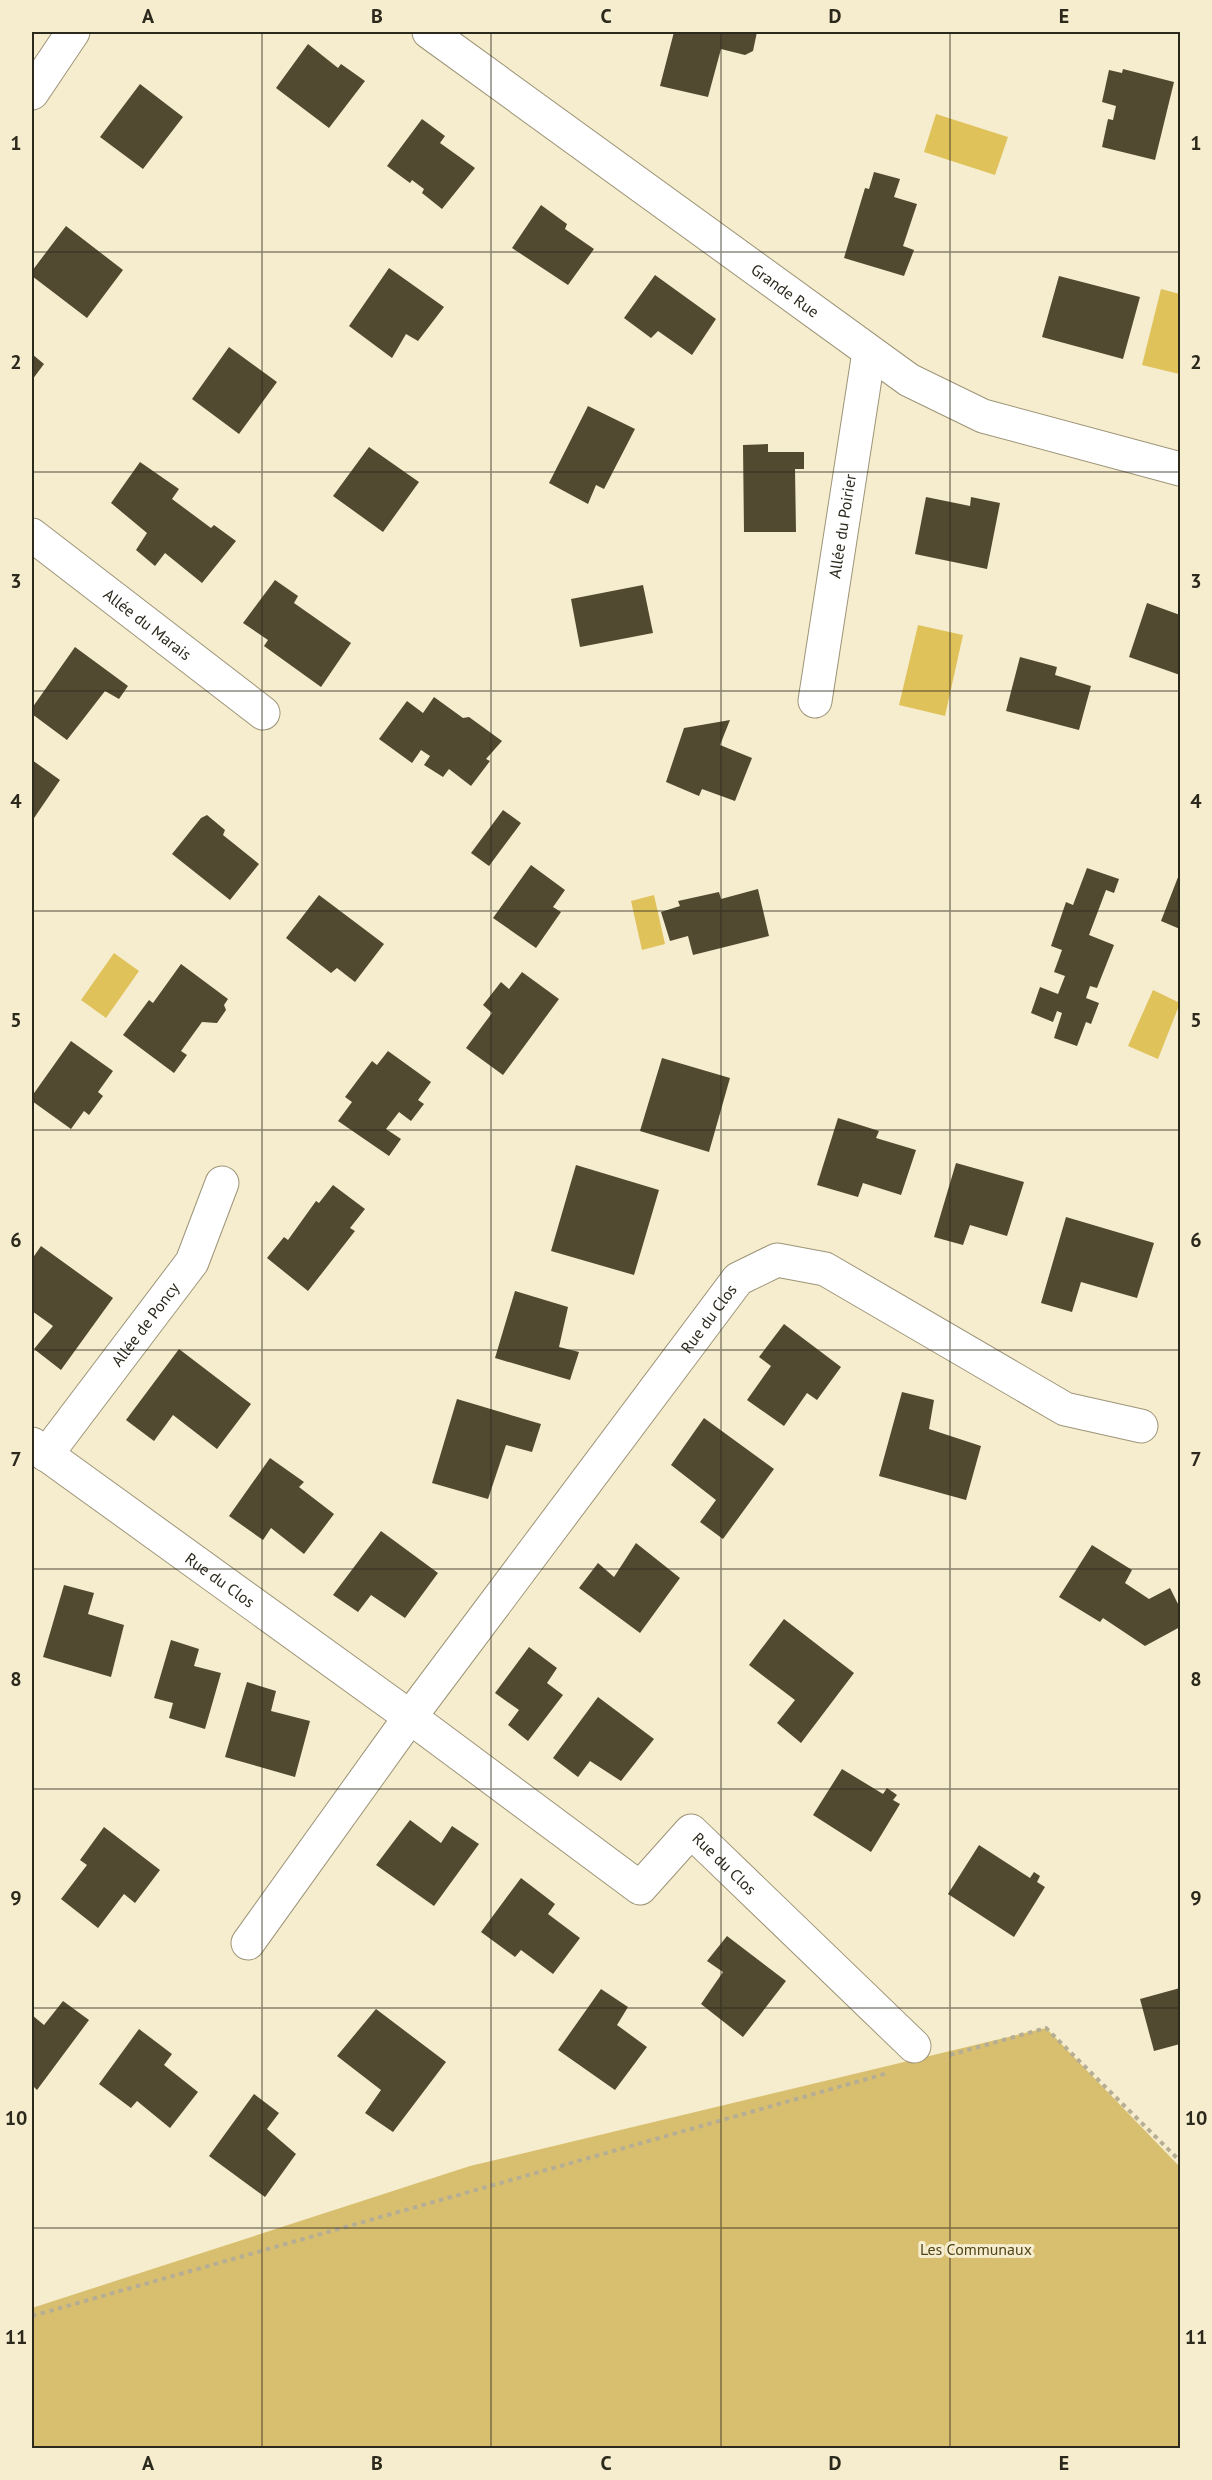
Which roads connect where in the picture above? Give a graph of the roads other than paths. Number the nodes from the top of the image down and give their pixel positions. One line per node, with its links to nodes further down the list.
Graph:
1 (73, 32): 3 (street)
2 (429, 32): 4 (street, Grande Rue)
3 (32, 93)
4 (869, 352): 5 (street, Grande Rue); 7 (street, Allée du Poirier)
5 (1180, 469)
6 (32, 535): 8 (street, Allée du Marais)
7 (815, 701)
8 (263, 713)
9 (222, 1183): 11 (street, Allée de Poncy)
10 (1141, 1426): 12 (street, Rue du Clos)
11 (39, 1450): 12 (street, Rue du Clos)
12 (410, 1717): 13 (street, Rue du Clos); 14 (street, Rue du Clos)
13 (248, 1943)
14 (918, 2058)

